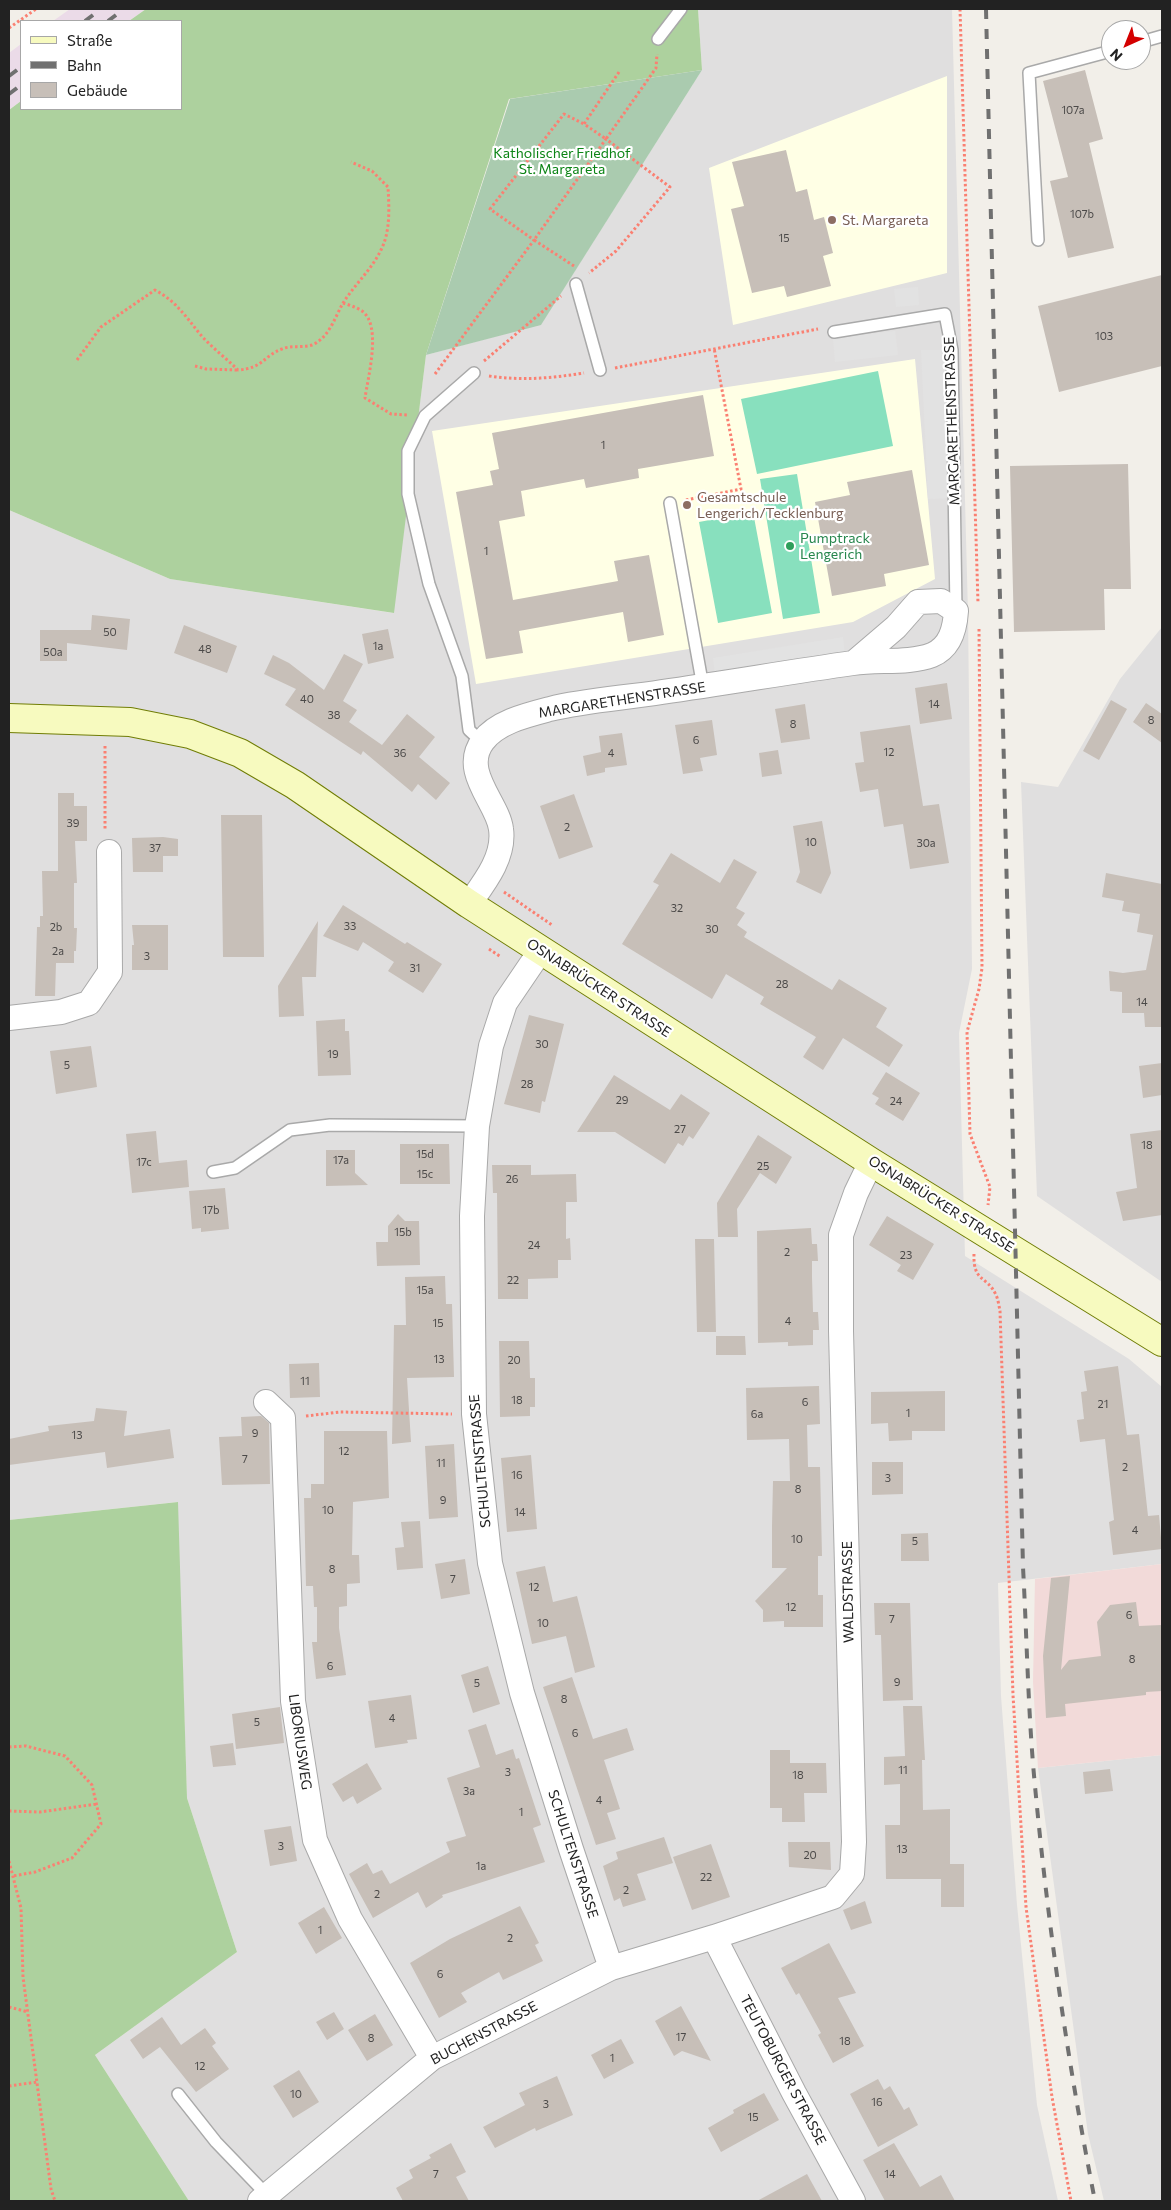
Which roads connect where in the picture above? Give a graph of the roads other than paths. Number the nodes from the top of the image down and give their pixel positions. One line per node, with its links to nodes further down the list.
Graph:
1 (681, 9): 2 (lane)
2 (658, 39)
3 (1101, 54): 4 (lane)
4 (1038, 240)
5 (576, 284): 7 (lane)
6 (834, 332): 10 (lane, MARGARETHENSTRASSE)
7 (600, 370)
8 (474, 373): 14 (lane)
9 (675, 502): 12 (lane)
10 (967, 611): 11 (street, MARGARETHENSTRASSE); 11 (street)
11 (855, 662): 12 (street, MARGARETHENSTRASSE)
12 (702, 687): 14 (street, MARGARETHENSTRASSE)
13 (9, 718): 16 (main road, OSNABRÜCKER STRASSE)
14 (482, 742): 16 (street)
15 (109, 852): 18 (street)
16 (469, 904): 17 (main road, OSNABRÜCKER STRASSE)
17 (534, 961): 19 (street, SCHULTENSTRASSE); 20 (main road, OSNABRÜCKER STRASSE)
18 (9, 1018)
19 (477, 1126): 21 (lane); 26 (street, SCHULTENSTRASSE)
20 (871, 1162): 22 (main road, OSNABRÜCKER STRASSE); 25 (street, WALDSTRASSE)
21 (213, 1172)
22 (1150, 1326): 23 (main road, OSNABRÜCKER STRASSE)
23 (1162, 1342)
24 (275, 1410): 27 (street, LIBORIUSWEG)
25 (714, 1937): 26 (street, BUCHENSTRASSE); 30 (street, TEUTOBURGER STRASSE)
26 (611, 1968): 27 (street, BUCHENSTRASSE)
27 (432, 2058): 29 (street, BUCHENSTRASSE)
28 (178, 2094): 29 (lane)
29 (264, 2198)
30 (853, 2201)

